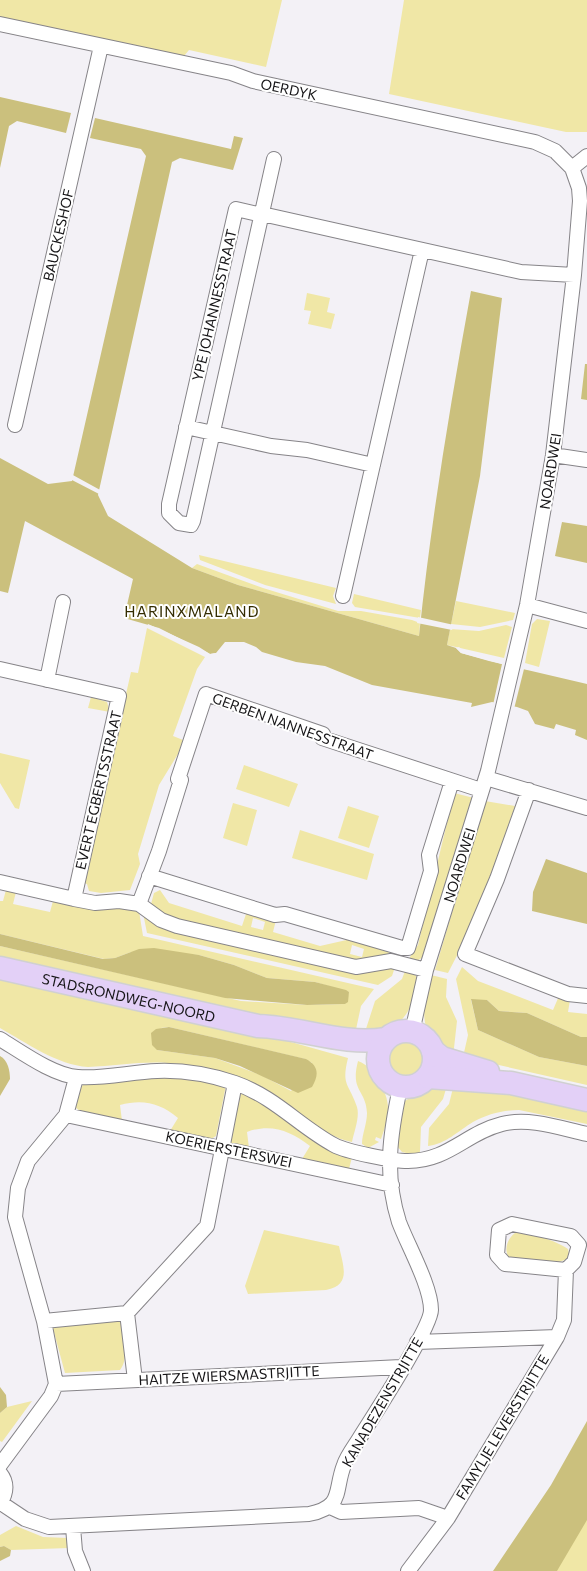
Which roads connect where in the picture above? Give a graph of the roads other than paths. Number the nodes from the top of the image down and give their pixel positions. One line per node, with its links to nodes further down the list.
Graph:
1 (0, 24): 2 (street, OERDYK)
2 (101, 46): 5 (street, OERDYK); 10 (street, BAUCKESHOF)
3 (587, 156): 5 (street)
4 (274, 159): 6 (street, YPE JOHANNESSTRAAT)
5 (572, 168): 8 (street, OERDYK)
6 (262, 214): 7 (street); 11 (street, YPE JOHANNESSTRAAT); 12 (street, YPE JOHANNESSTRAAT)
7 (422, 250): 8 (street); 15 (street)
8 (574, 275): 9 (street, NOARDWEI)
9 (580, 299): 13 (street, NOARDWEI)
10 (15, 425)
11 (186, 427): 12 (street); 12 (street, YPE JOHANNESSTRAAT)
12 (213, 433): 15 (street)
13 (554, 455): 14 (street); 18 (street, NOARDWEI)
14 (587, 460)
15 (373, 465): 16 (street)
16 (343, 596)
17 (63, 602): 21 (street)
18 (526, 605): 19 (street); 23 (street, NOARDWEI)
19 (587, 621)
20 (0, 669): 21 (street, EVERT EGBERTSSTRAAT)
21 (47, 680): 28 (street, EVERT EGBERTSSTRAAT)
22 (452, 781): 23 (street, GERBEN NANNESSTRAAT); 26 (street); 26 (street, GERBEN NANNESSTRAAT)
23 (484, 784): 24 (street, GERBEN NANNESSTRAAT); 31 (street, NOARDWEI)
24 (529, 790): 25 (street, GERBEN NANNESSTRAAT); 32 (street)
25 (587, 808)
26 (148, 876): 29 (street, GERBEN NANNESSTRAAT)
27 (0, 882): 28 (street)
28 (74, 899): 29 (street)
29 (139, 904): 31 (street)
30 (0, 968): 33 (main road, STADSRONDWEG-NOORD)
31 (426, 970): 34 (street, NOARDWEI)
32 (587, 996)
33 (258, 1026): 36 (main road, STADSRONDWEG-NOORD); 38 (main road, STADSRONDWEG-NOORD)
34 (412, 1032): 36 (main road); 37 (main road)
35 (0, 1039): 40 (street)
36 (385, 1040): 38 (main road)
37 (433, 1051): 39 (main road); 42 (main road)
38 (378, 1066): 43 (main road)
39 (428, 1077): 42 (main road); 43 (main road)
40 (76, 1078): 41 (street); 45 (street)
41 (235, 1083): 47 (street); 48 (street)
42 (511, 1083): 44 (main road)
43 (400, 1088): 48 (street, KANADEZENSTRJITTE)
44 (587, 1100)
45 (66, 1115): 47 (street, KOERIERSTERSWEI); 52 (street)
46 (587, 1134): 48 (street)
47 (221, 1147): 49 (street, KOERIERSTERSWEI); 51 (street)
48 (390, 1158): 49 (street, KANADEZENSTRJITTE)
49 (392, 1185): 54 (street, KANADEZENSTRJITTE)
50 (566, 1270): 50 (street, FAMYLJE LEVERSTRJITTE); 53 (street, FAMYLJE LEVERSTRJITTE)
51 (127, 1313): 52 (street); 56 (street)
52 (44, 1321): 57 (street)
53 (557, 1337): 54 (street, FAMYLJE LEVERSTRJITTE); 62 (street, FAMYLJE LEVERSTRJITTE)
54 (417, 1342): 55 (street, KANADEZENSTRJITTE)
55 (401, 1367): 56 (street, HAITZE WIERSMASTRJITTE); 61 (street, KANADEZENSTRJITTE)
56 (134, 1380): 57 (street, HAITZE WIERSMASTRJITTE)
57 (56, 1384): 58 (street)
58 (0, 1465)
59 (0, 1473): 60 (street)
60 (0, 1504): 63 (street)
61 (330, 1507): 62 (street); 63 (street)
62 (448, 1518): 65 (street, FAMYLJE LEVERSTRJITTE)
63 (73, 1527): 64 (street)
64 (83, 1571)
65 (408, 1571)

